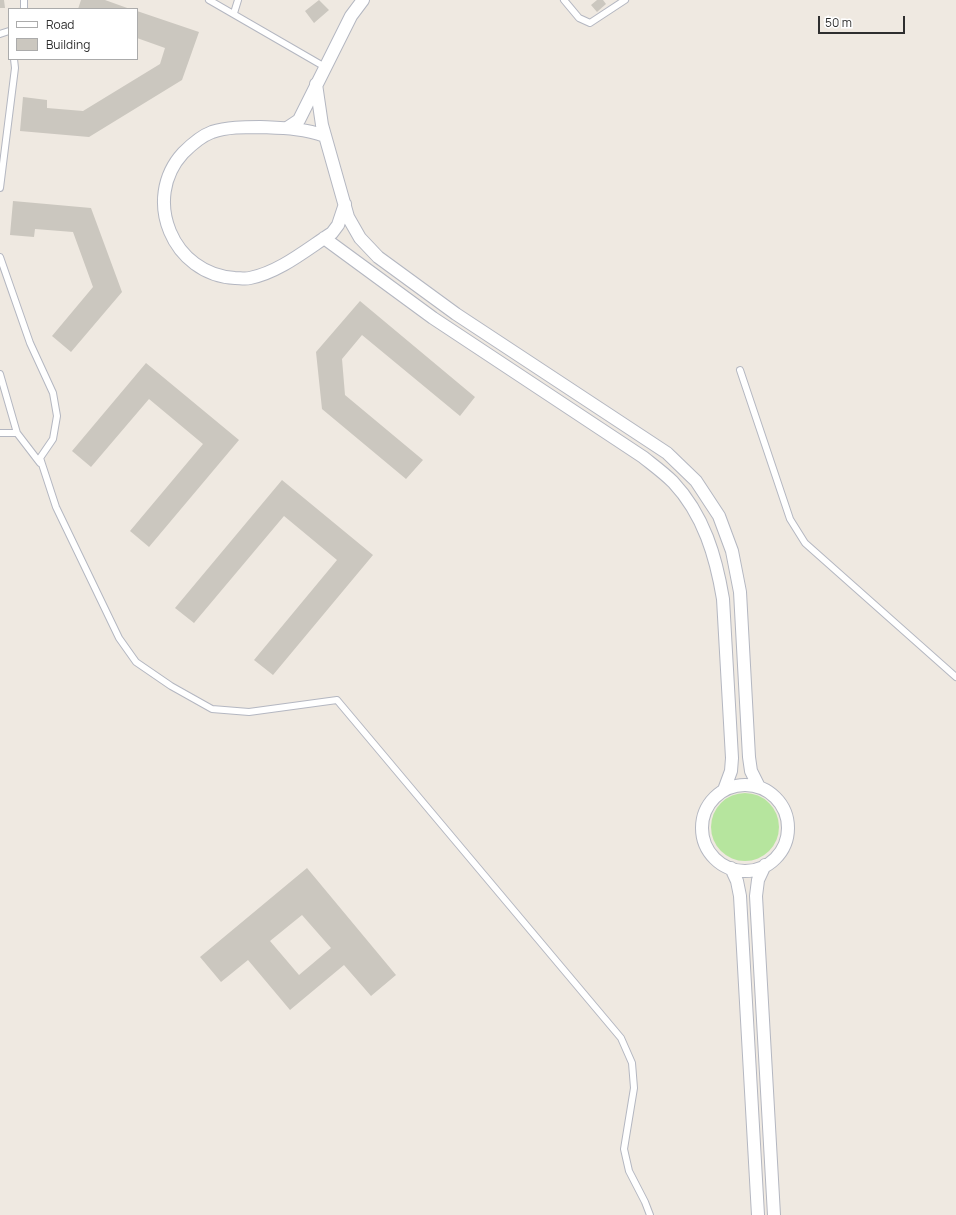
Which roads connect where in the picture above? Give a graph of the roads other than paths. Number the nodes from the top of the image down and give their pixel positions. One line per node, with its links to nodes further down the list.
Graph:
1 (209, 0): 7 (lane)
2 (238, 0): 7 (lane)
3 (363, 0): 9 (street)
4 (564, 0): 6 (lane)
5 (625, 0): 6 (lane)
6 (615, 3)
7 (234, 13): 9 (lane)
8 (14, 60): 13 (lane)
9 (325, 67): 10 (street)
10 (316, 84): 11 (street); 12 (street)
11 (287, 128): 12 (street); 16 (street)
12 (325, 136): 15 (street)
13 (2, 162): 14 (lane)
14 (0, 188)
15 (344, 204): 16 (street); 24 (street)
16 (324, 238): 25 (street)
17 (0, 257): 22 (lane)
18 (740, 370): 23 (lane)
19 (0, 374): 21 (lane)
20 (0, 432): 21 (lane)
21 (17, 432): 22 (lane)
22 (43, 467): 28 (lane)
23 (956, 677)
24 (759, 787): 25 (street); 26 (street)
25 (724, 790): 27 (street)
26 (765, 865): 27 (street); 30 (street)
27 (730, 868): 29 (street)
28 (650, 1215)
29 (758, 1215)
30 (774, 1215)

